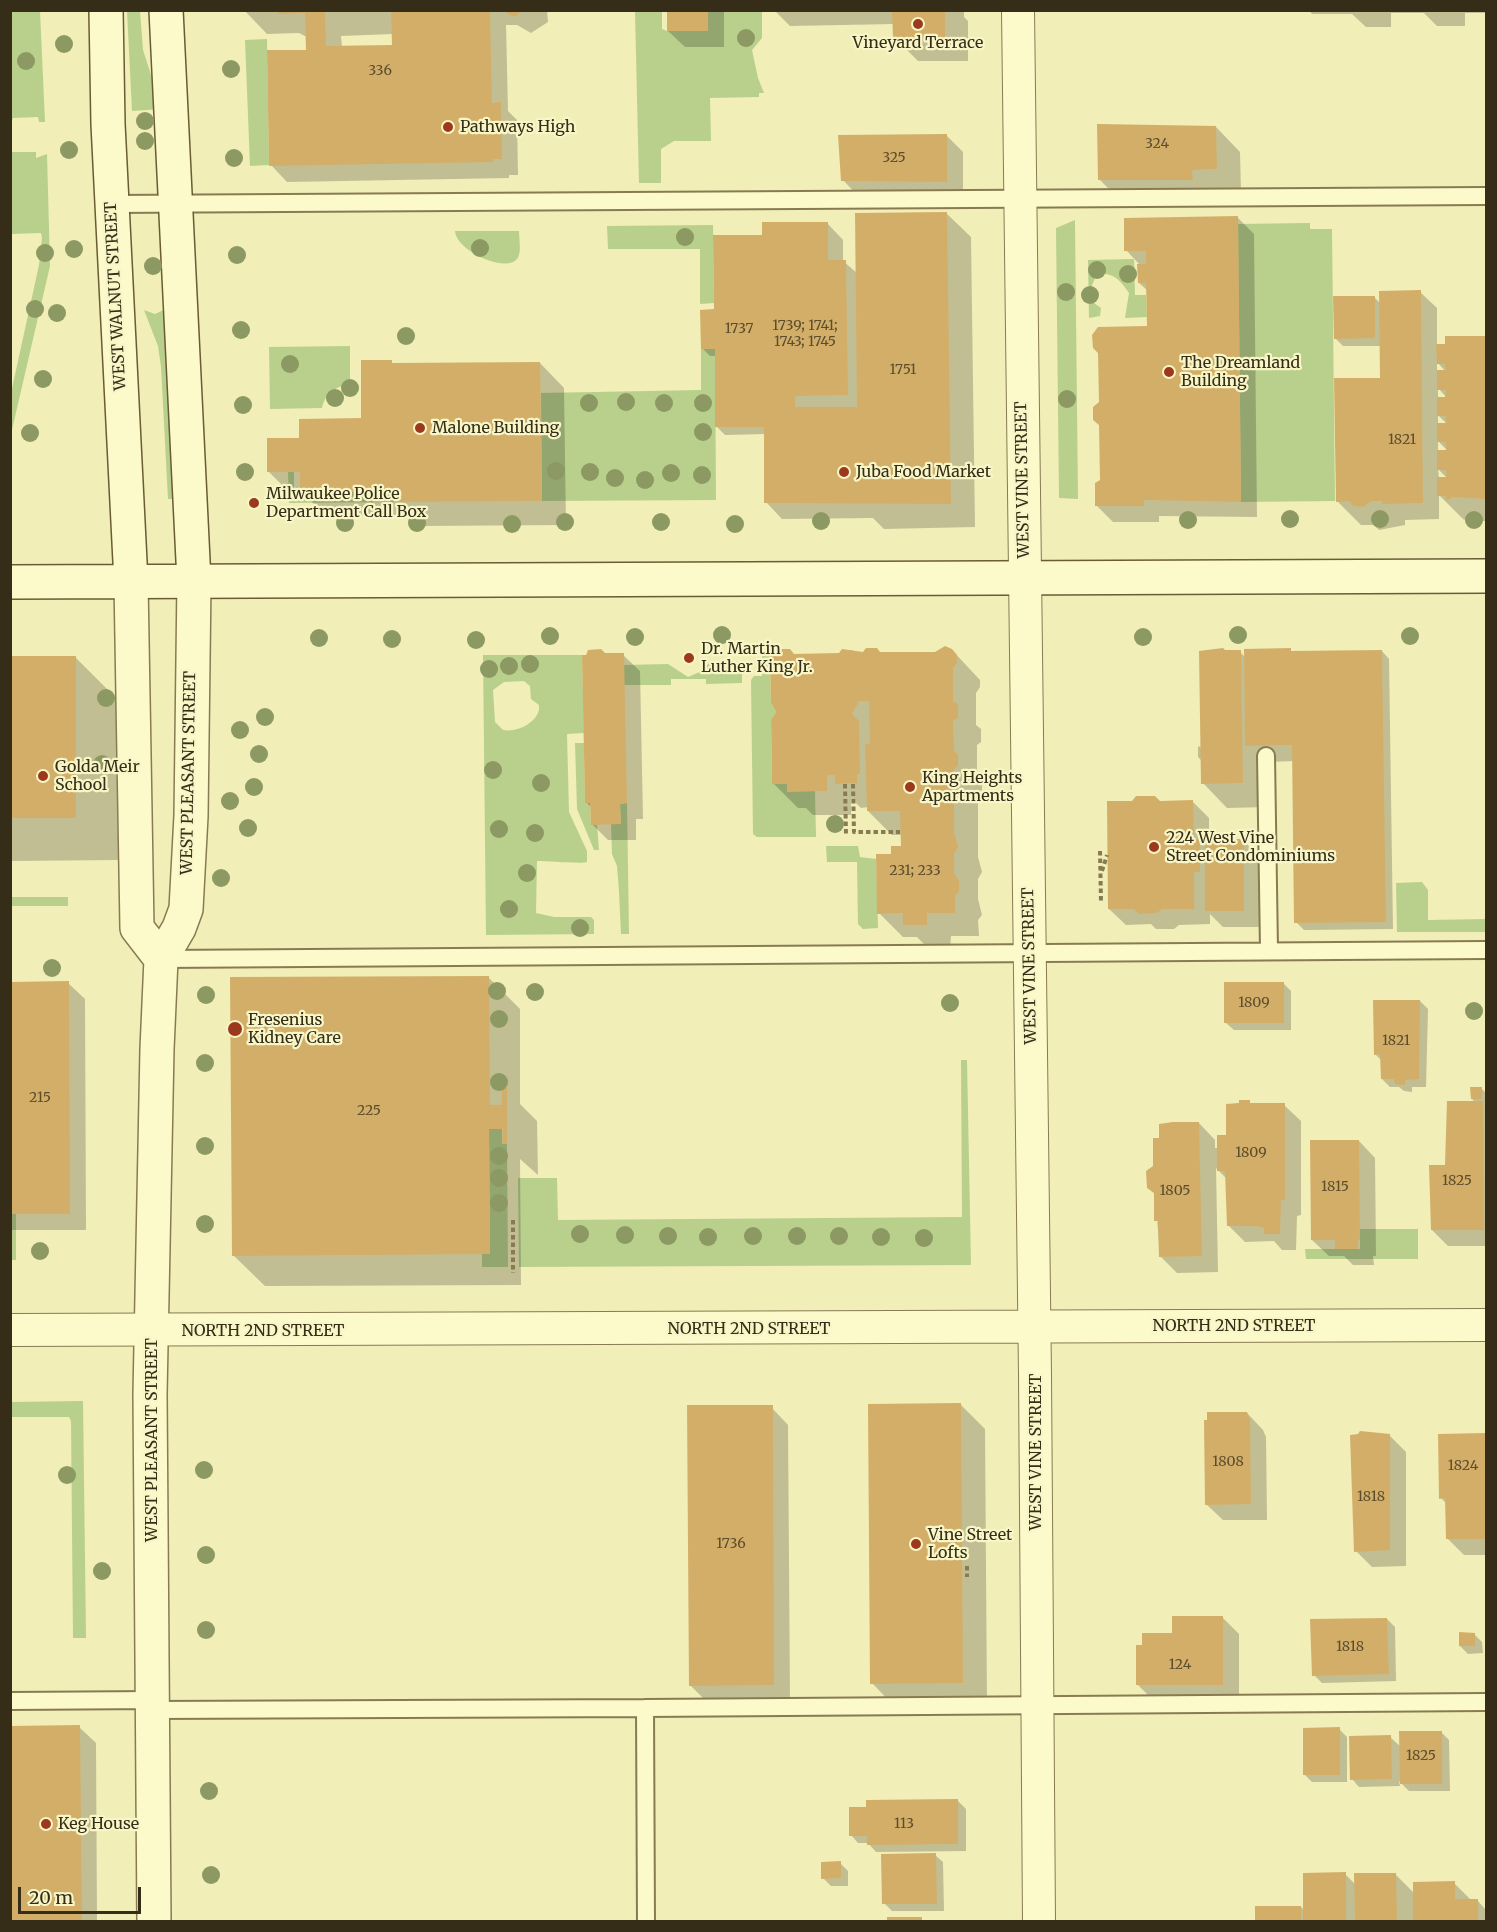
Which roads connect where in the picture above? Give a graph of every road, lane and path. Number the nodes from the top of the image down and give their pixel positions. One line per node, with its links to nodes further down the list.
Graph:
1 (106, 10): 7 (main road, WEST WALNUT STREET)
2 (166, 10): 6 (main road)
3 (1018, 10): 5 (street, WEST VINE STREET)
4 (1486, 196): 5 (lane)
5 (1020, 197): 6 (lane); 9 (street, WEST VINE STREET)
6 (176, 202): 7 (lane); 10 (main road)
7 (112, 204): 12 (main road, WEST WALNUT STREET)
8 (1486, 576): 9 (main road)
9 (1024, 578): 10 (main road); 24 (street, WEST VINE STREET)
10 (194, 581): 12 (main road); 25 (main road, WEST PLEASANT STREET)
11 (10, 582): 12 (main road)
12 (131, 582): 25 (main road)
13 (1266, 756): 22 (lane)
14 (845, 784): 17 (path)
15 (853, 784): 16 (path)
16 (900, 832)
17 (846, 835)
18 (1100, 851): 20 (path)
19 (1107, 855): 20 (path)
20 (1100, 876): 21 (path)
21 (1101, 901)
22 (1269, 950): 23 (lane); 24 (lane)
23 (1486, 950)
24 (1029, 952): 25 (lane); 29 (street, WEST VINE STREET)
25 (161, 959): 31 (main road, WEST PLEASANT STREET)
26 (513, 1220): 27 (path)
27 (513, 1273)
28 (1486, 1325): 29 (street, NORTH 2ND STREET)
29 (1035, 1327): 31 (street, NORTH 2ND STREET); 37 (street, WEST VINE STREET)
30 (10, 1330): 31 (street, NORTH 2ND STREET)
31 (151, 1331): 36 (main road, WEST PLEASANT STREET)
32 (967, 1566): 33 (path)
33 (967, 1577)
34 (10, 1701): 36 (lane)
35 (1486, 1702): 37 (lane)
36 (153, 1705): 38 (lane); 39 (main road, WEST PLEASANT STREET)
37 (1038, 1705): 38 (lane); 41 (street, WEST VINE STREET)
38 (645, 1708): 40 (lane)
39 (154, 1922)
40 (646, 1922)
41 (1040, 1922)

